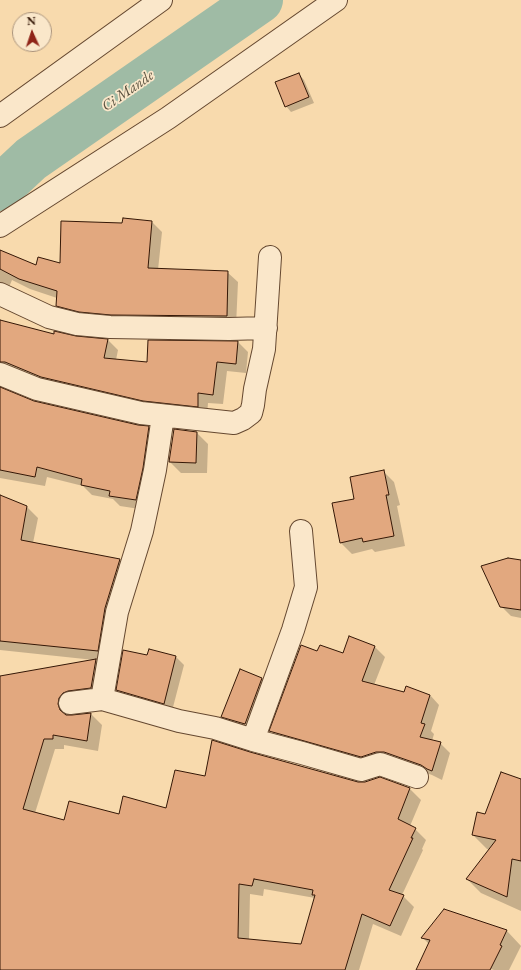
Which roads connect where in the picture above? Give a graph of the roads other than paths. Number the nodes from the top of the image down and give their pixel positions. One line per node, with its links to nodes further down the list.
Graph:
1 (161, 0): 3 (street)
2 (336, 0): 4 (street)
3 (0, 116)
4 (0, 226)
5 (270, 257): 7 (street)
6 (0, 294): 7 (street)
7 (266, 328): 9 (street)
8 (0, 374): 9 (street)
9 (163, 416): 11 (street)
10 (301, 531): 13 (street)
11 (102, 699): 12 (street); 13 (street)
12 (70, 703)
13 (253, 740): 14 (street)
14 (417, 777)

